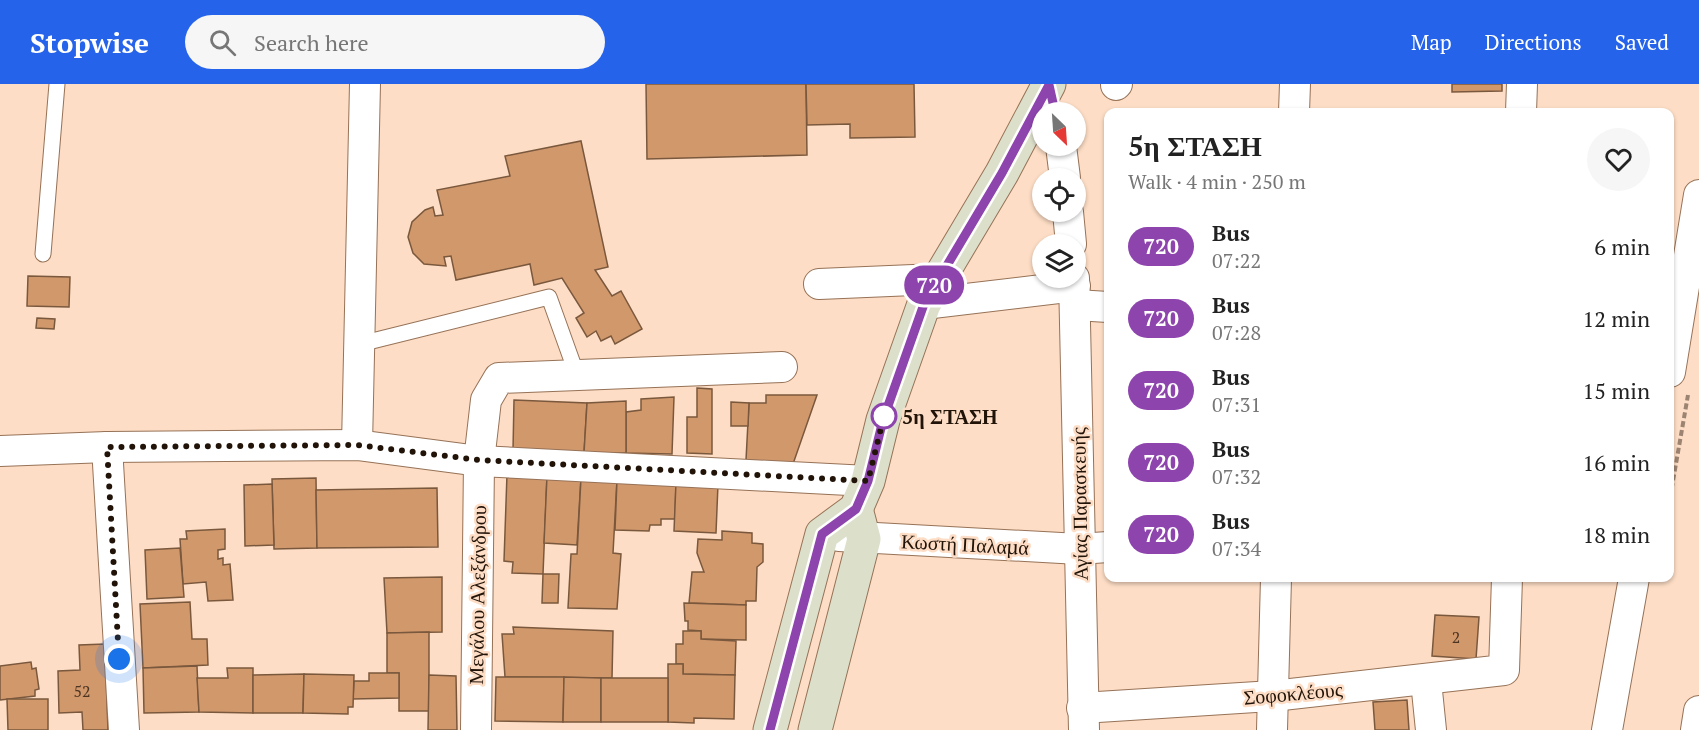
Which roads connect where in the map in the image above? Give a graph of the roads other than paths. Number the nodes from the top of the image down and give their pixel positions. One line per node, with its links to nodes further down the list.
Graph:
1 (57, 84): 10 (lane)
2 (365, 84): 16 (street)
3 (1049, 84): 6 (street); 13 (street)
4 (1295, 84): 7 (street)
5 (1522, 84): 8 (street)
6 (1052, 102)
7 (1294, 108)
8 (1521, 108)
9 (1699, 195): 14 (street)
10 (43, 254)
11 (819, 284): 13 (street)
12 (1075, 290): 13 (street); 15 (street); 26 (street, Αγίας Παρασκευής)
13 (931, 291): 24 (street)
14 (1684, 298): 19 (street)
15 (1104, 305)
16 (360, 344): 18 (lane); 20 (street)
17 (782, 367): 18 (street)
18 (577, 375): 23 (street, Μεγάλου Αλεξάνδρου)
19 (1679, 380)
20 (357, 445): 21 (street, Κωστή Παλαμά); 23 (street, Κωστή Παλαμά)
21 (107, 447): 22 (street, Κωστή Παλαμά); 34 (street)
22 (0, 451)
23 (479, 460): 24 (street, Κωστή Παλαμά); 35 (street, Μεγάλου Αλεξάνδρου)
24 (863, 510): 26 (street, Κωστή Παλαμά); 36 (street); 37 (street)
25 (1104, 547): 26 (street, Κωστή Παλαμά)
26 (1079, 549): 33 (street, Αγίας Παρασκευής)
27 (1276, 582): 31 (street)
28 (1507, 582): 30 (street, Σοφοκλέους)
29 (1633, 582): 40 (street)
30 (1426, 681): 31 (street, Σοφοκλέους); 39 (street)
31 (1273, 696): 33 (street, Σοφοκλέους); 38 (street)
32 (1699, 711): 41 (street)
33 (1083, 719)
34 (124, 730)
35 (476, 730)
36 (770, 730)
37 (815, 730)
38 (1272, 730)
39 (1431, 730)
40 (1607, 730)
41 (1696, 730)

